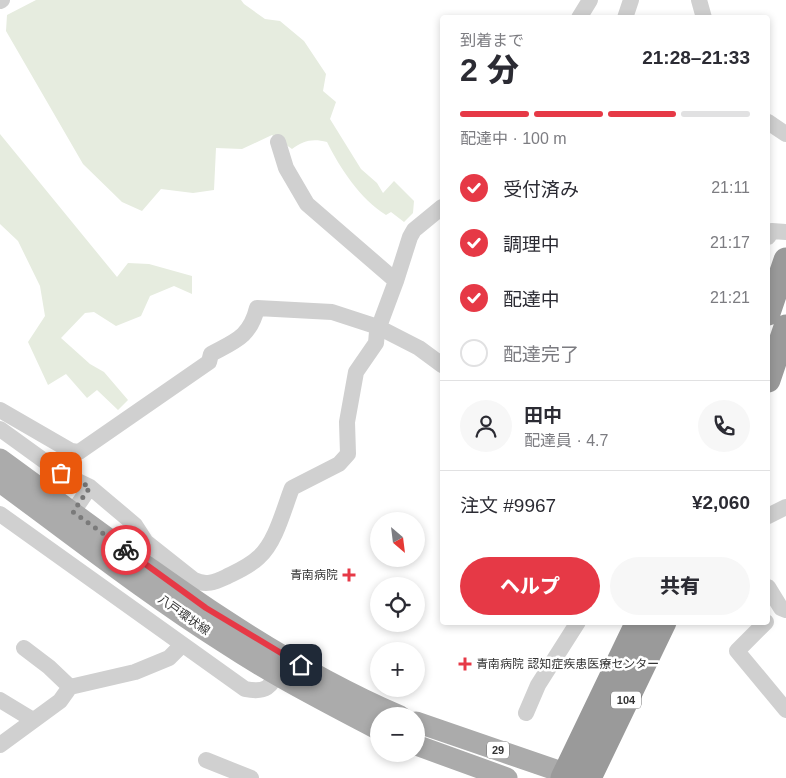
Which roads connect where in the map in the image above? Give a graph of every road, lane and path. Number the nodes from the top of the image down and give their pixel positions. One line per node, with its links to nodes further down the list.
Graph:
1 (590, 0): 4 (street)
2 (631, 0): 5 (street)
3 (699, 0): 6 (street)
4 (581, 15)
5 (626, 15)
6 (703, 15)
7 (770, 123): 8 (street)
8 (786, 134)
9 (278, 142): 14 (street)
10 (440, 209): 14 (street)
11 (786, 232): 12 (street)
12 (770, 234)
13 (786, 260): 15 (highway)
14 (396, 281): 16 (street)
15 (770, 307)
16 (378, 327): 18 (street); 20 (street); 24 (street)
17 (786, 327): 19 (highway)
18 (440, 363)
19 (770, 374)
20 (0, 410)
21 (0, 429): 24 (street)
22 (0, 459): 28 (main road, 八戸環状線)
23 (0, 482): 28 (main road, 八戸環状線)
24 (90, 487): 28 (street)
25 (786, 507): 27 (street)
26 (0, 514): 36 (street)
27 (770, 515)
28 (68, 519): 38 (main road, 八戸環状線)
29 (770, 590): 30 (street)
30 (784, 609): 31 (street)
31 (770, 620)
32 (576, 625): 43 (street)
33 (637, 625): 50 (highway, 104)
34 (662, 625): 50 (highway, 104)
35 (764, 625): 42 (street)
36 (182, 645): 38 (street); 39 (street)
37 (24, 648): 39 (street)
38 (281, 666): 41 (main road, 八戸環状線); 45 (main road, 八戸環状線)
39 (70, 687): 44 (street)
40 (0, 700): 44 (street)
41 (380, 707)
42 (786, 710)
43 (526, 713)
44 (33, 720): 47 (street)
45 (370, 724)
46 (425, 725): 50 (main road, 29)
47 (0, 745)
48 (425, 748): 52 (main road, 29)
49 (206, 760): 51 (street)
50 (574, 777)
51 (251, 778)
52 (507, 778)

